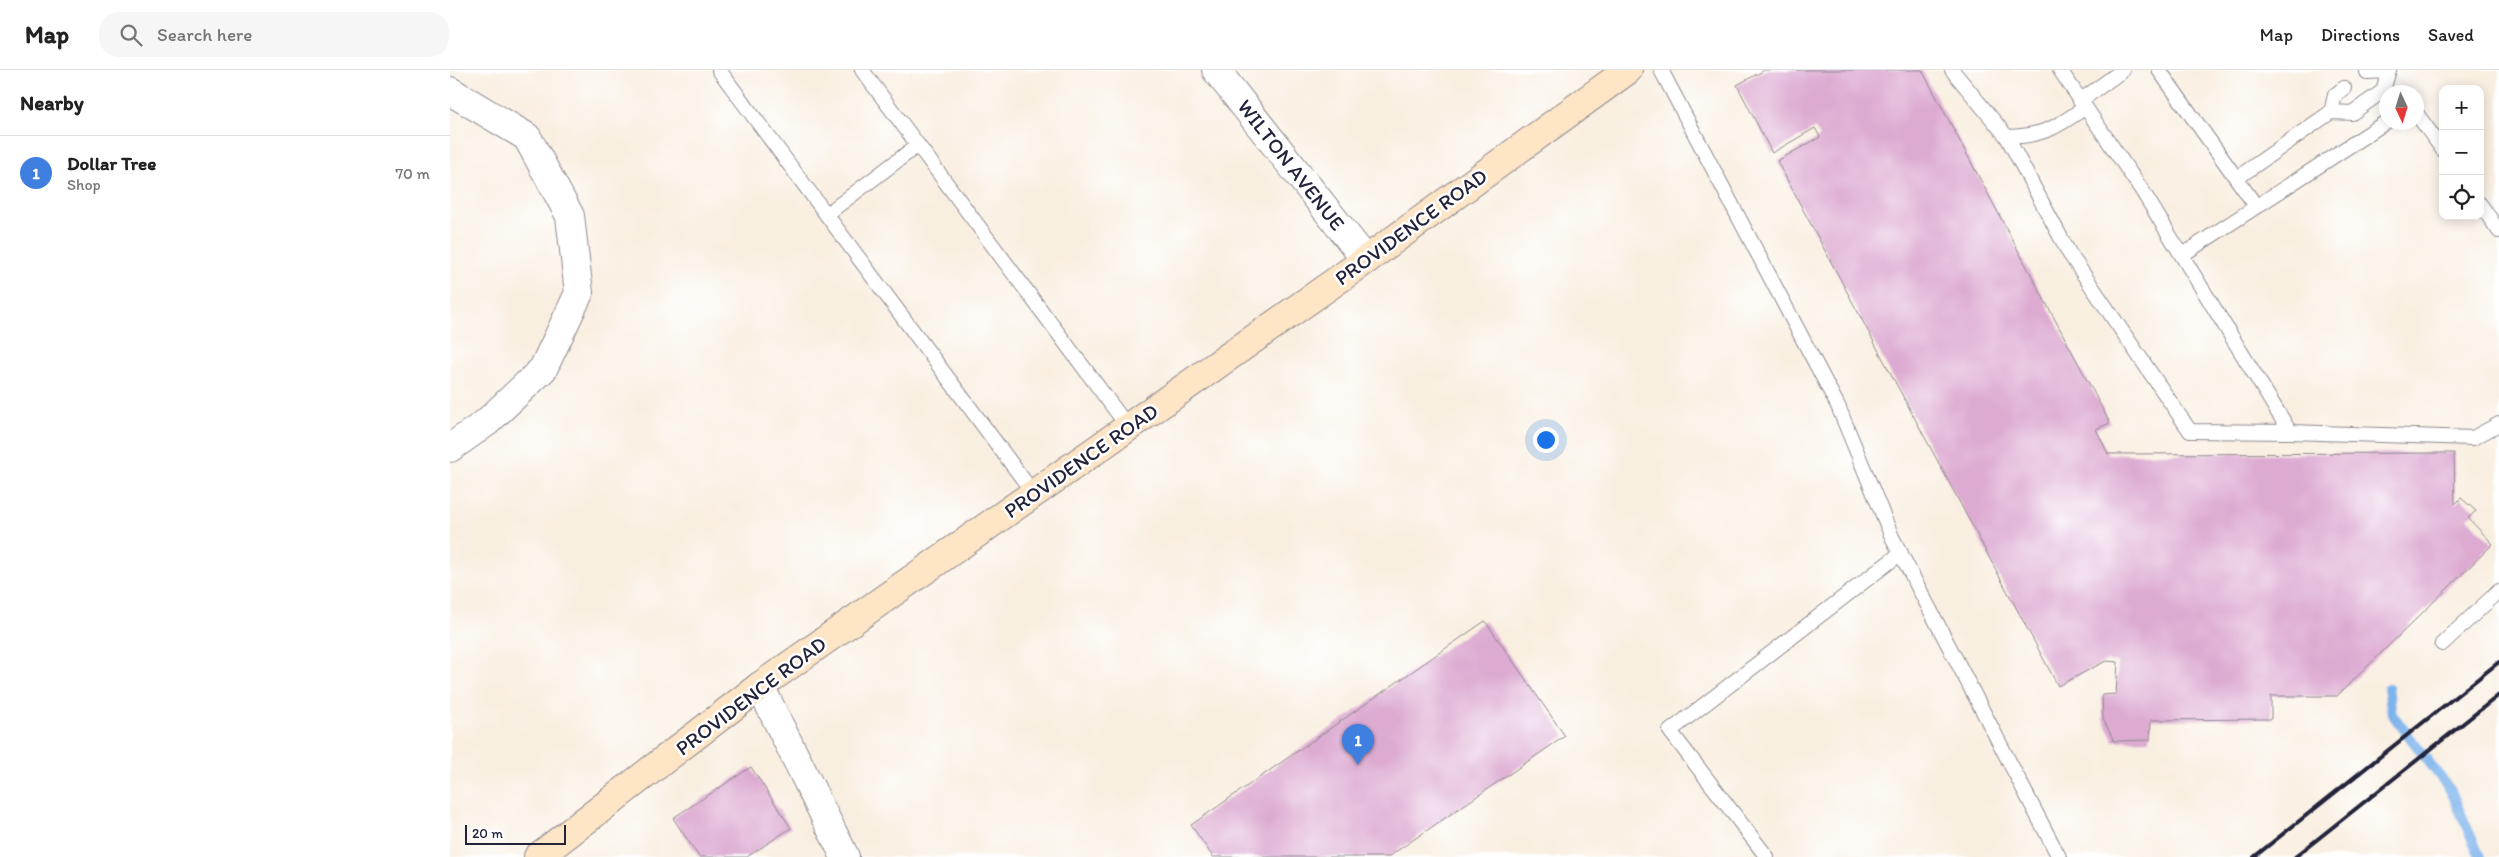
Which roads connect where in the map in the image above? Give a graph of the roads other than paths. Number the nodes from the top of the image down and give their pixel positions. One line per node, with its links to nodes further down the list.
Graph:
1 (719, 70): 24 (lane)
2 (862, 70): 19 (lane)
3 (1216, 70): 27 (street, WILTON AVENUE)
4 (1628, 70): 27 (street, PROVIDENCE ROAD)
5 (1661, 70): 33 (lane)
6 (1952, 70): 18 (lane)
7 (2060, 70): 14 (lane)
8 (2123, 70): 14 (lane)
9 (2159, 70): 21 (lane)
10 (2389, 71): 11 (lane); 15 (lane)
11 (2367, 72)
12 (2344, 88): 15 (lane)
13 (450, 91): 31 (street)
14 (2082, 104): 18 (lane); 26 (lane)
15 (2330, 112): 21 (lane)
16 (2424, 124): 20 (lane)
17 (2379, 127): 22 (lane)
18 (2008, 137): 30 (lane)
19 (918, 145): 24 (lane); 29 (lane)
20 (2439, 145)
21 (2236, 178): 22 (lane)
22 (2256, 206): 26 (lane)
23 (2484, 210): 25 (lane)
24 (827, 214): 32 (lane)
25 (2499, 231)
26 (2182, 255): 30 (lane)
27 (1366, 260): 29 (street, PROVIDENCE ROAD)
28 (2499, 424): 30 (lane)
29 (1128, 427): 32 (street, PROVIDENCE ROAD)
30 (2290, 432)
31 (450, 448)
32 (1034, 494): 36 (street, PROVIDENCE ROAD)
33 (1901, 553): 39 (lane); 40 (lane)
34 (2499, 591): 35 (lane)
35 (2442, 644)
36 (760, 686): 37 (street, PROVIDENCE ROAD); 38 (street)
37 (538, 857)
38 (845, 857)
39 (1767, 857)
40 (2059, 857)

